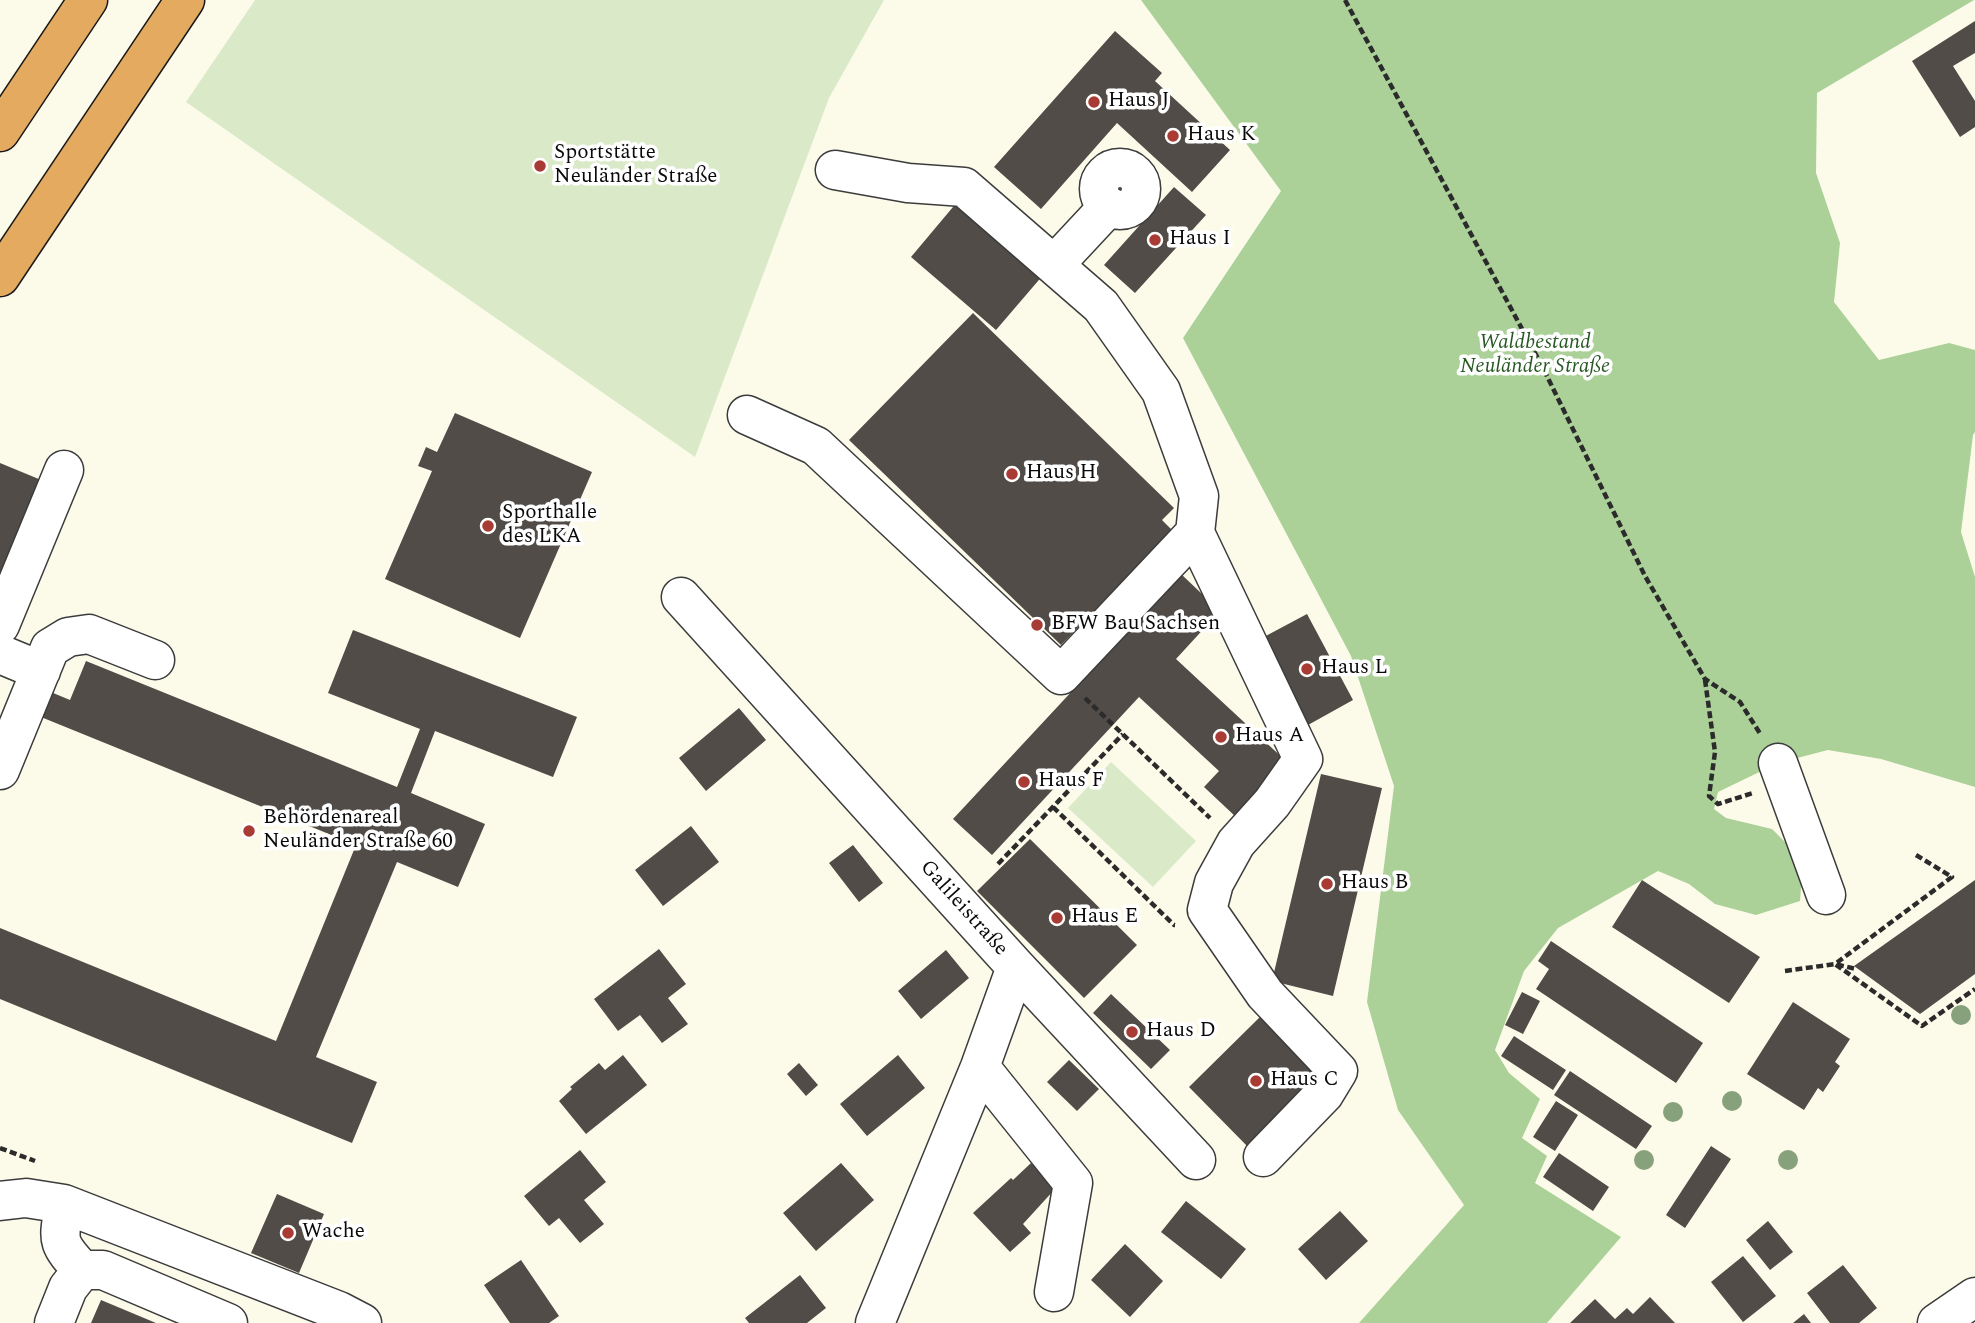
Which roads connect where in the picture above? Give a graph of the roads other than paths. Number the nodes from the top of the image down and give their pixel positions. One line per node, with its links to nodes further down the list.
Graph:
1 (88, 0): 3 (highway)
2 (185, 0): 7 (highway)
3 (0, 132)
4 (835, 170): 6 (street)
5 (1109, 206): 6 (street)
6 (1055, 265): 10 (street)
7 (0, 277)
8 (747, 415): 10 (street)
9 (64, 470): 12 (street)
10 (1195, 533): 21 (street)
11 (681, 597): 19 (street, Galileistraße)
12 (0, 625)
13 (0, 654): 15 (street)
14 (155, 660): 15 (street)
15 (41, 670): 16 (street)
16 (0, 770)
17 (1781, 773): 18 (street)
18 (1826, 895)
19 (1016, 967): 20 (street, Galileistraße); 22 (street)
20 (980, 1067): 26 (street); 31 (street, Galileistraße)
21 (1262, 1157)
22 (1196, 1160)
23 (0, 1201): 24 (street)
24 (64, 1204): 25 (street); 30 (street)
25 (82, 1270): 28 (street); 29 (street)
26 (1054, 1292)
27 (1975, 1297): 32 (street)
28 (54, 1323)
29 (228, 1323)
30 (362, 1323)
31 (874, 1323)
32 (1937, 1323)

